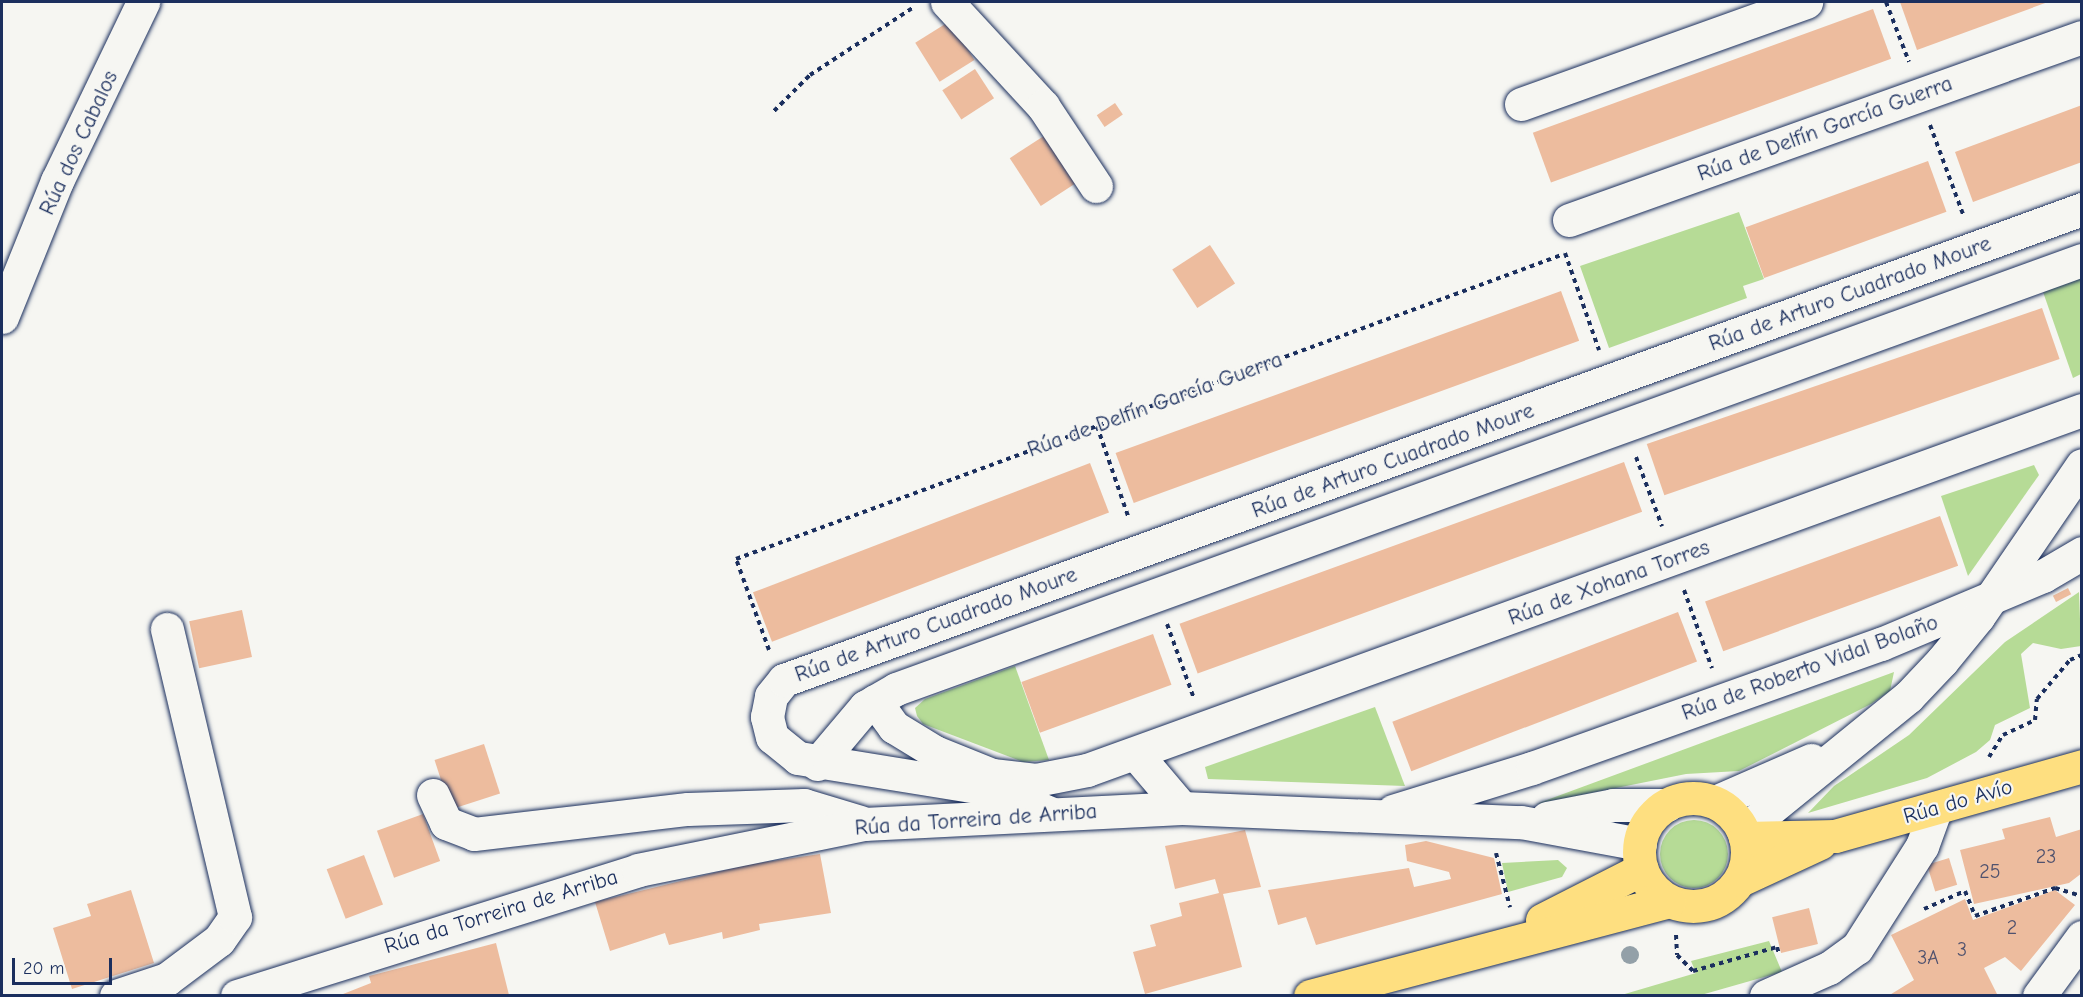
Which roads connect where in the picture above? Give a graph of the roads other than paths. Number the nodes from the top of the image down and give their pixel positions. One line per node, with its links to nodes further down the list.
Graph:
1 (143, 2): 10 (street, Rúa dos Cabalos)
2 (946, 2): 6 (street)
3 (1806, 2): 5 (street)
4 (2082, 37): 8 (street, Rúa de Delfín García Guerra)
5 (1521, 104)
6 (1096, 186)
7 (2082, 209): 20 (street, Rúa de Arturo Cuadrado Moure)
8 (1571, 235)
9 (2082, 260): 17 (street, Rúa de Arturo Cuadrado Moure)
10 (2, 317)
11 (2082, 410): 19 (street, Rúa de Xohana Torres)
12 (2082, 465): 13 (street)
13 (2073, 500): 15 (street)
14 (2082, 553): 15 (street, Rúa de Roberto Vidal Bolaño)
15 (1992, 598): 18 (street); 22 (street, Rúa de Roberto Vidal Bolaño)
16 (167, 629): 41 (street)
17 (875, 701): 20 (street, Rúa de Arturo Cuadrado Moure); 23 (street, Rúa de Xohana Torres)
18 (1840, 747): 25 (street); 34 (street)
19 (1136, 754): 23 (street, Rúa de Xohana Torres); 27 (street)
20 (817, 764): 30 (street)
21 (2082, 766): 28 (main road, Rúa do Avío)
22 (1532, 768): 31 (street, Rúa de Roberto Vidal Bolaño); 33 (street, Rúa de Roberto Vidal Bolaño)
23 (1087, 770): 29 (street)
24 (433, 795): 32 (street)
25 (1715, 802): 26 (main road); 34 (main road)
26 (1667, 805): 33 (street, Rúa da Torreira de Arriba); 36 (main road)
27 (1182, 808): 29 (street, Rúa da Torreira de Arriba); 31 (street, Rúa da Torreira de Arriba)
28 (1935, 810): 35 (main road, Rúa do Avío); 44 (street)
29 (1083, 812): 30 (street, Rúa da Torreira de Arriba)
30 (1050, 813): 32 (street, Rúa da Torreira de Arriba)
31 (1380, 816): 33 (street, Rúa da Torreira de Arriba)
32 (864, 824): 42 (street, Rúa da Torreira de Arriba)
33 (1509, 829): 36 (street, Rúa da Torreira de Arriba)
34 (1744, 835): 35 (main road, Rúa do Avío); 37 (main road)
35 (1835, 836): 37 (main road, Rúa do Avío)
36 (1641, 856): 38 (main road); 39 (main road)
37 (1740, 880): 38 (main road)
38 (1669, 901): 39 (main road)
39 (1505, 930): 43 (main road)
40 (2082, 937): 45 (street)
41 (116, 996)
42 (237, 996)
43 (1310, 996)
44 (1766, 996)
45 (2039, 996)

